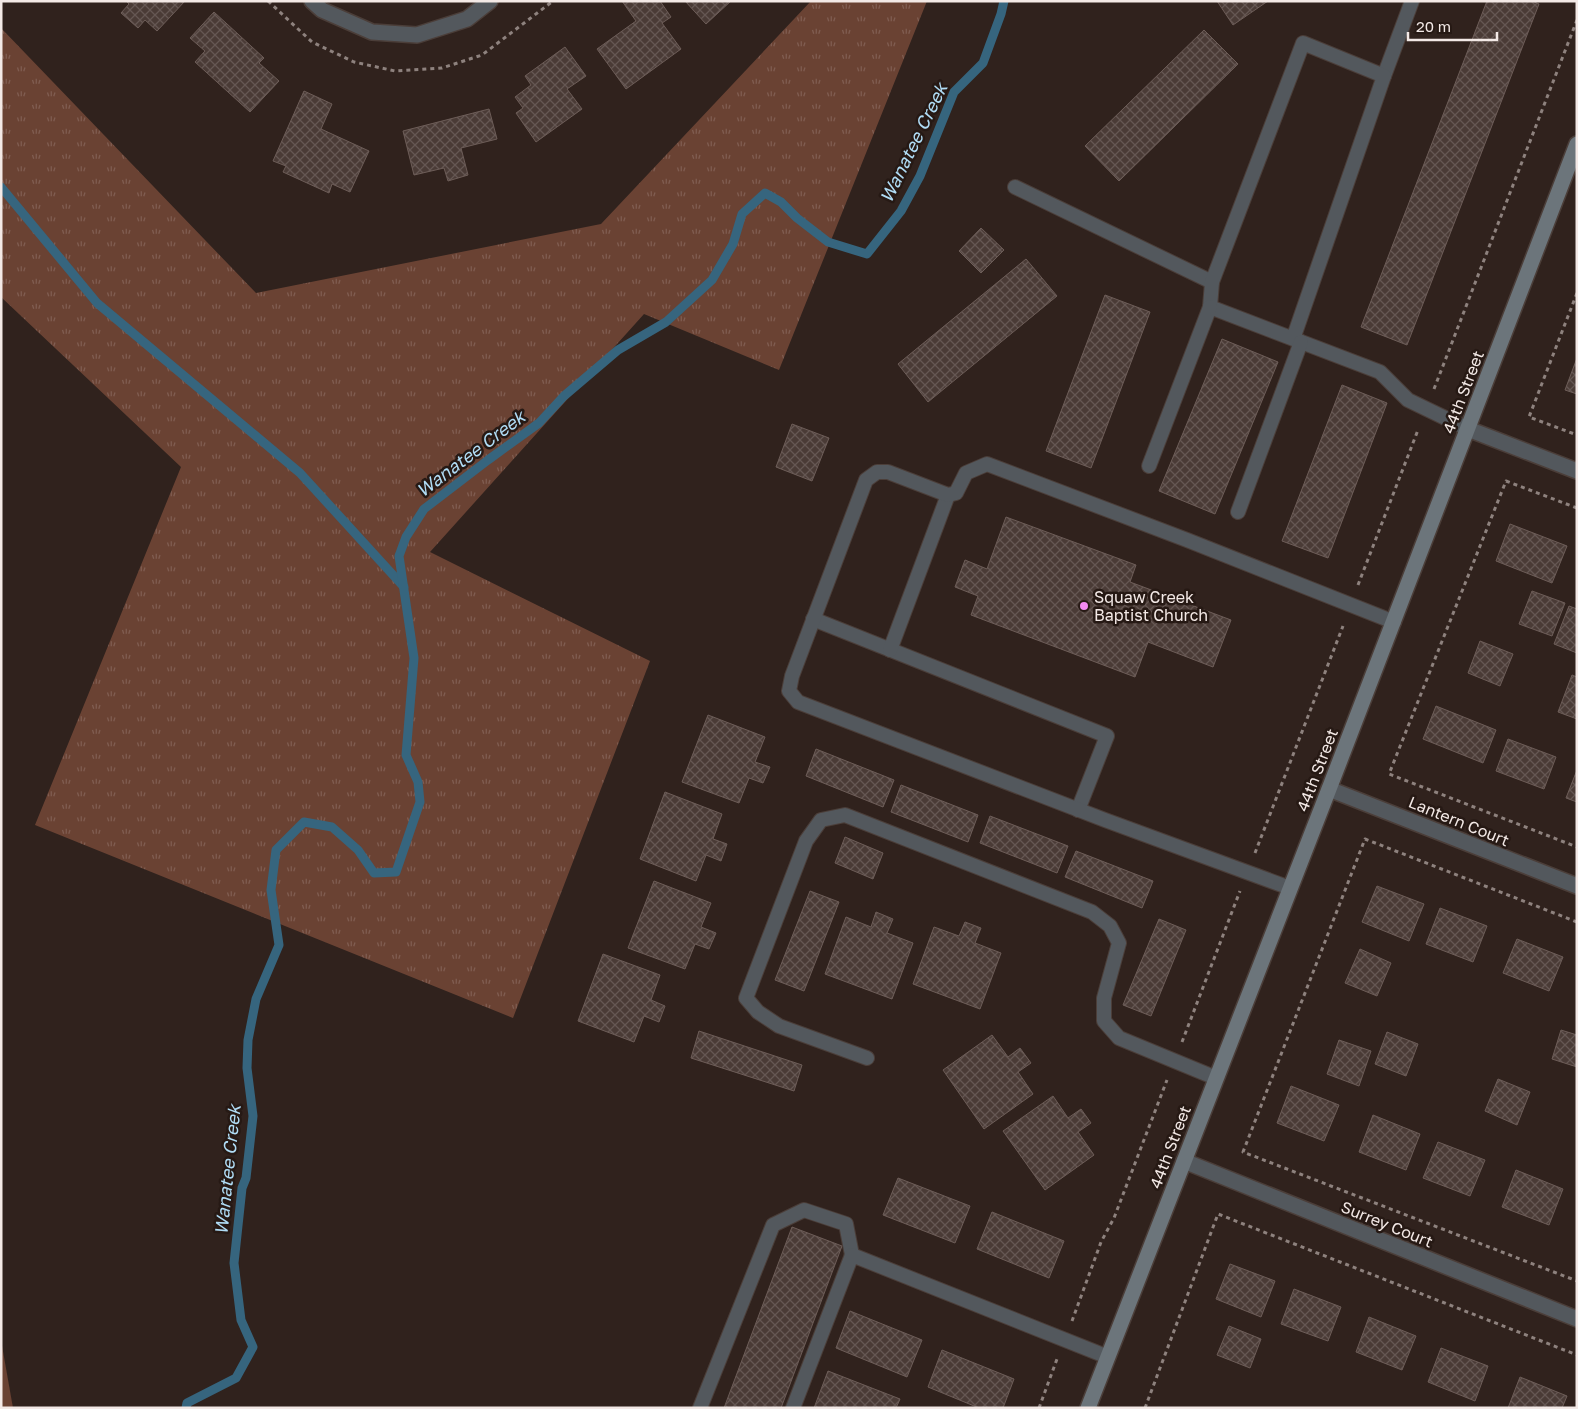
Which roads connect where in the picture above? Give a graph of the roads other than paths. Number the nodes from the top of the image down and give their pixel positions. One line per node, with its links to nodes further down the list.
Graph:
1 (312, 1): 2 (street)
2 (490, 1)
3 (1412, 1): 4 (lane)
4 (1384, 76): 7 (lane); 9 (lane)
5 (1577, 144): 10 (street, 44th Street)
6 (1015, 187): 7 (lane)
7 (1212, 282): 8 (lane)
8 (1210, 307): 9 (lane); 11 (lane)
9 (1297, 340): 10 (lane); 14 (lane)
10 (1468, 429): 12 (street); 16 (street, 44th Street)
11 (1149, 466)
12 (1577, 471)
13 (948, 495): 15 (lane); 16 (lane); 17 (lane)
14 (1238, 512)
15 (813, 619): 17 (lane); 19 (lane)
16 (1394, 622): 18 (street, 44th Street)
17 (890, 650): 19 (lane)
18 (1329, 788): 20 (street, Lantern Court); 21 (street, 44th Street)
19 (1078, 810): 21 (lane)
20 (1577, 886)
21 (1290, 888): 23 (street, 44th Street)
22 (867, 1058): 23 (lane)
23 (1216, 1078): 24 (street, 44th Street)
24 (1184, 1161): 26 (street, Surrey Court); 27 (street, 44th Street)
25 (852, 1255): 27 (lane); 28 (lane); 29 (lane)
26 (1577, 1320)
27 (1108, 1357): 30 (street, 44th Street)
28 (700, 1408)
29 (793, 1408)
30 (1088, 1408)

